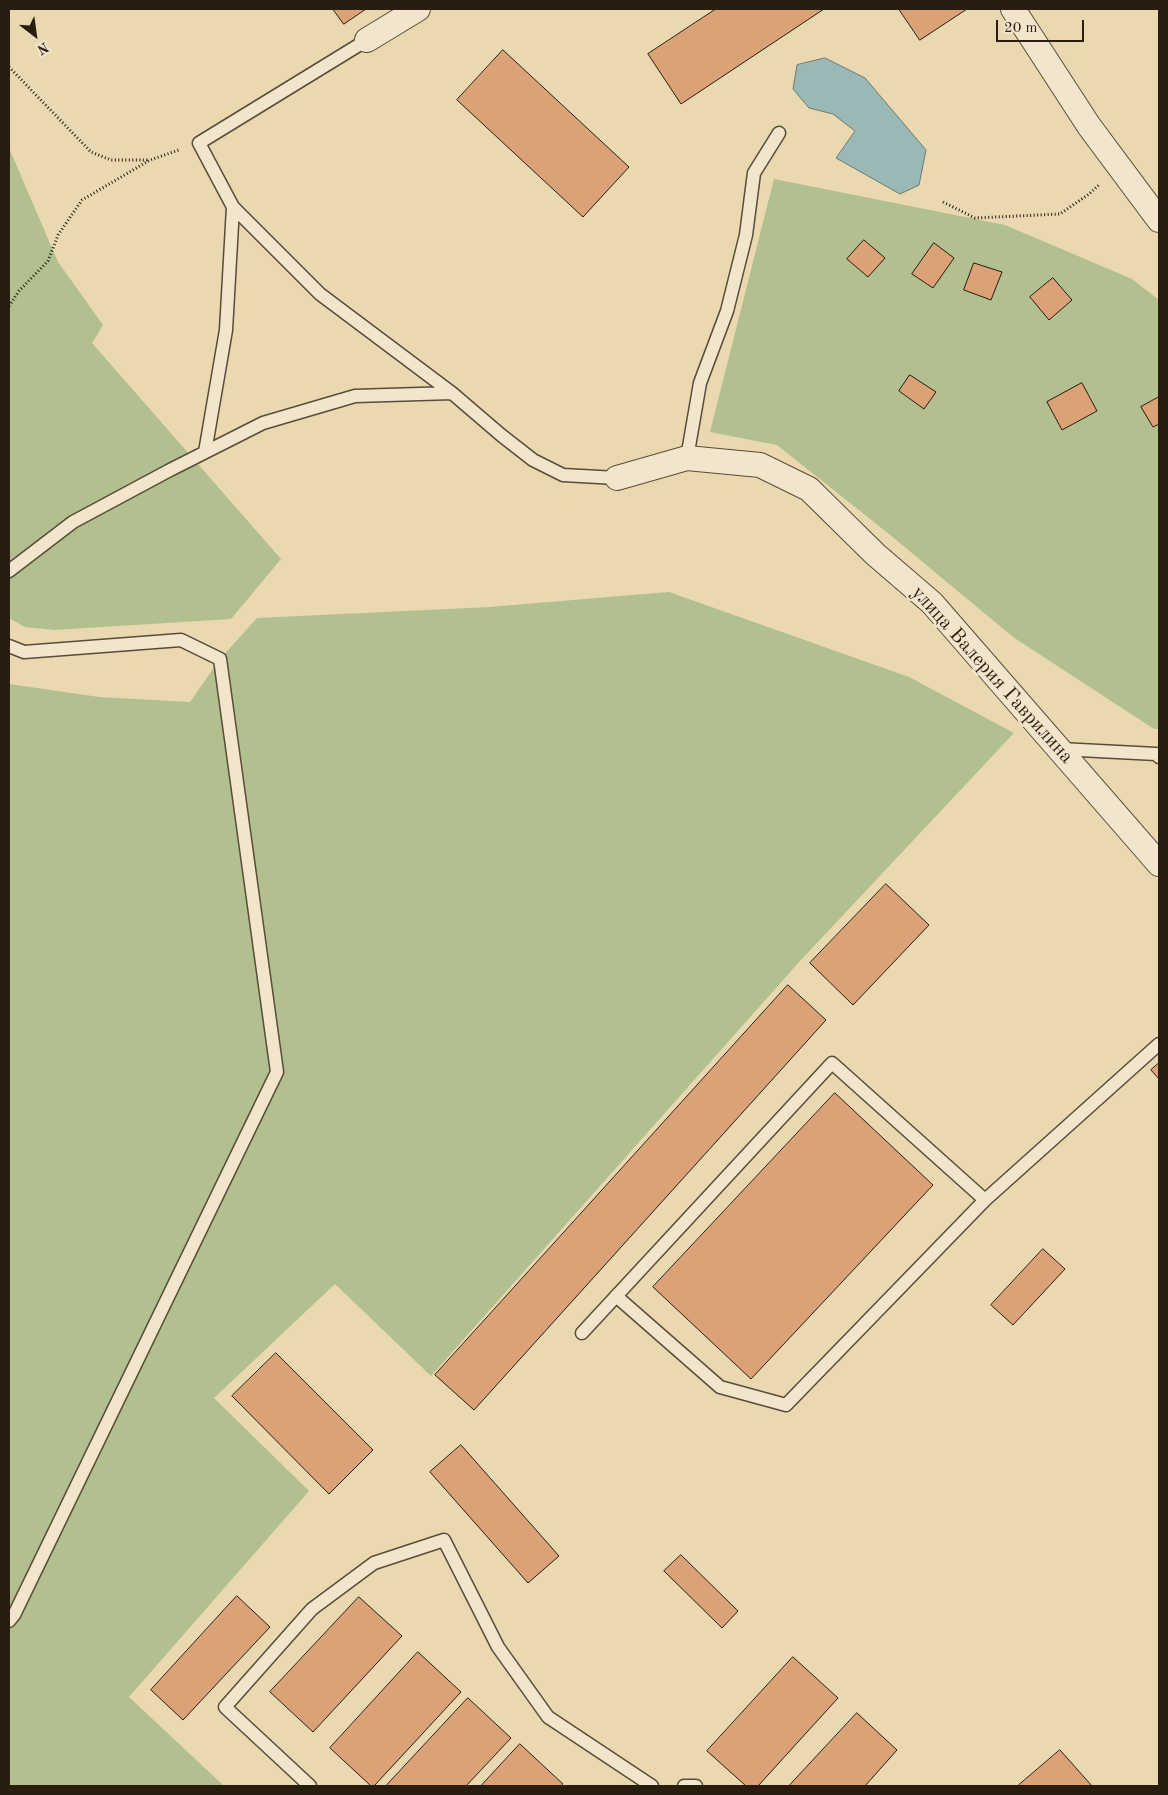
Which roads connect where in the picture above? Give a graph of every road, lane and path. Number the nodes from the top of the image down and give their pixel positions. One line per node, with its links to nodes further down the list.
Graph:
1 (418, 9): 3 (street)
2 (1013, 9): 8 (street)
3 (367, 40): 6 (lane)
4 (9, 67): 7 (path)
5 (779, 133): 15 (lane)
6 (199, 143): 7 (path); 10 (lane)
7 (150, 160): 12 (path)
8 (1120, 168): 9 (path); 11 (street)
9 (944, 202)
10 (234, 208): 13 (lane); 14 (lane)
11 (1159, 220)
12 (9, 306)
13 (452, 393): 14 (lane); 16 (lane)
14 (205, 452): 17 (lane)
15 (687, 458): 16 (street, улица Валерия Гаврилина); 19 (street, улица Валерия Гаврилина)
16 (617, 478)
17 (9, 571)
18 (9, 646): 26 (lane)
19 (1060, 749): 20 (lane); 21 (street, улица Валерия Гаврилина)
20 (1159, 757)
21 (1159, 864)
22 (1159, 1044): 23 (lane)
23 (985, 1200): 24 (lane); 24 (lane)
24 (616, 1296): 25 (lane)
25 (582, 1333)
26 (9, 1622)
27 (310, 1786): 28 (lane)
28 (652, 1786)
29 (684, 1786): 30 (lane)
30 (696, 1786)

